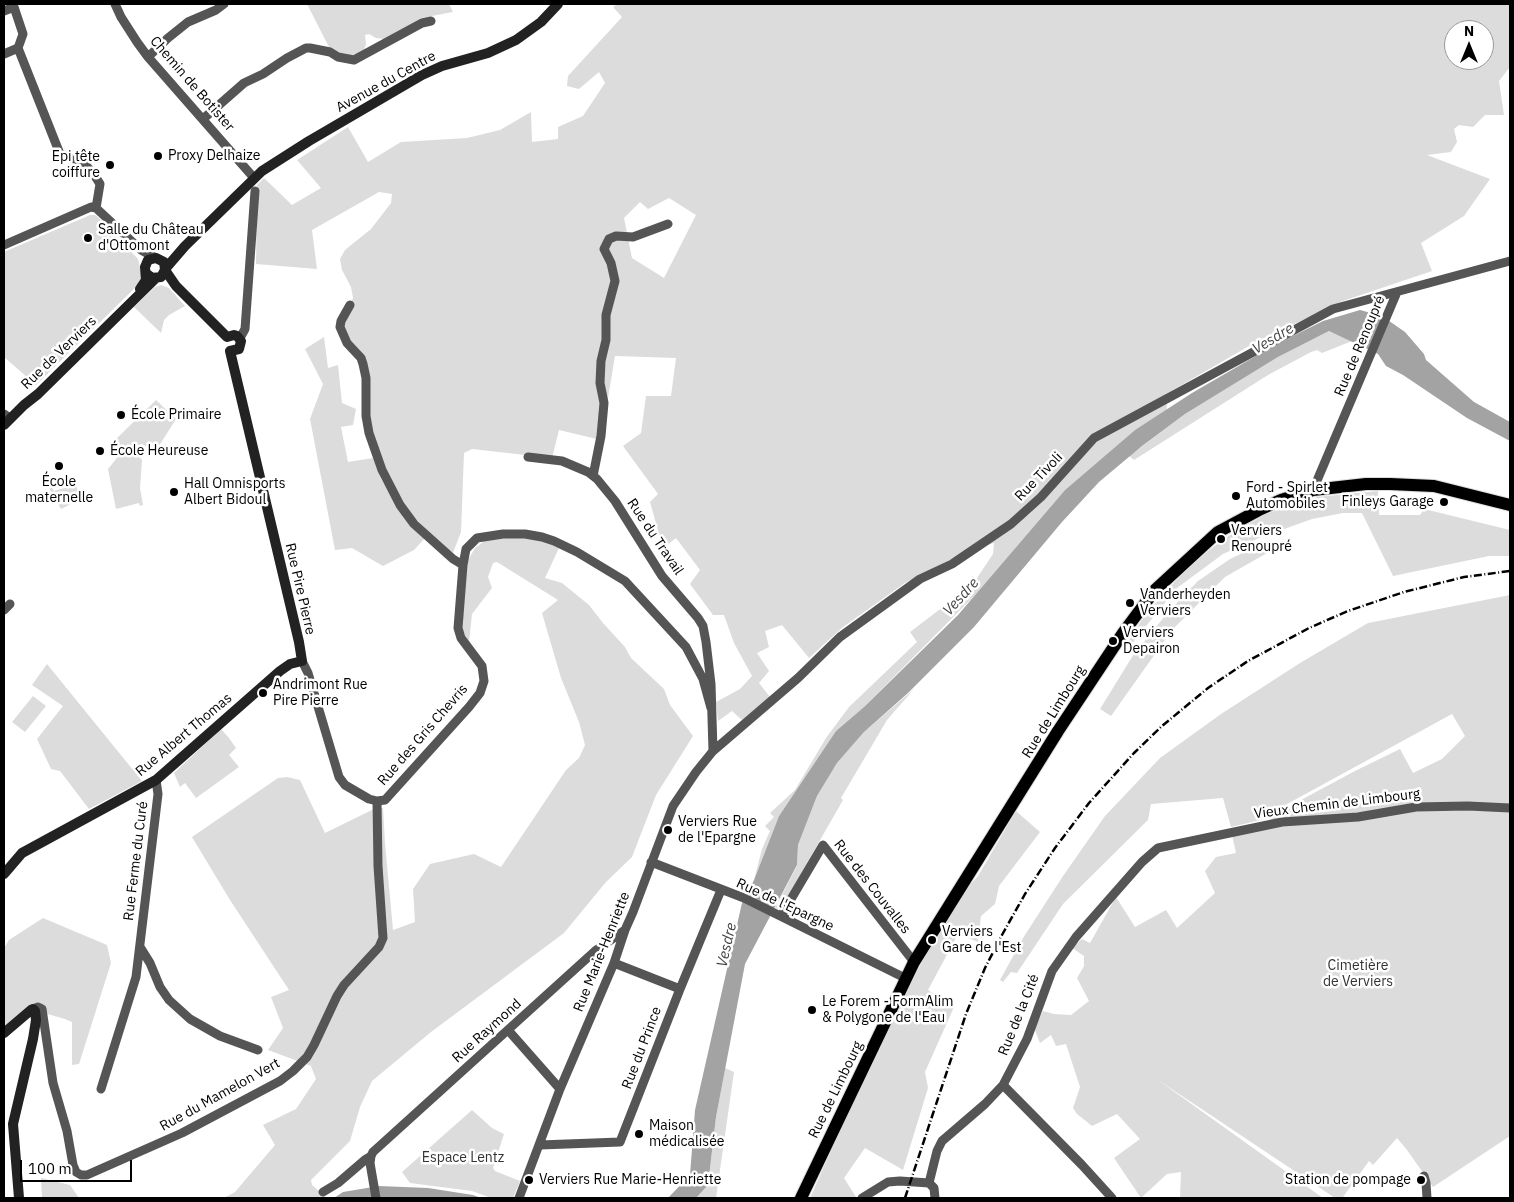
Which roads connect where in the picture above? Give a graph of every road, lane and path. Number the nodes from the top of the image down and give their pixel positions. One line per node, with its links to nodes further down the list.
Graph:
1 (115, 4): 8 (street, Chemin de Botister)
2 (224, 4): 8 (street)
3 (558, 4): 10 (street, Avenue du Centre)
4 (4, 10): 6 (street)
5 (431, 20): 9 (street)
6 (18, 48): 7 (street); 12 (street)
7 (4, 54)
8 (148, 56): 9 (street, Chemin de Botister)
9 (203, 119): 10 (street, Chemin de Botister)
10 (254, 178): 17 (street)
11 (255, 191): 25 (street)
12 (96, 208): 14 (street); 15 (street)
13 (668, 224): 29 (street)
14 (4, 245)
15 (141, 250): 17 (street); 18 (street)
16 (1510, 261): 21 (street, Rue de Renoupré)
17 (162, 264): 18 (street); 19 (street); 20 (street)
18 (146, 268): 19 (street); 22 (street, Rue de Verviers)
19 (157, 278): 20 (street); 22 (street, Rue de Verviers)
20 (173, 283): 24 (street)
21 (1397, 292): 30 (street, Rue de Renoupré); 35 (street, Rue Tivoli)
22 (132, 300): 27 (street, Rue de Verviers)
23 (350, 305): 32 (street)
24 (227, 337): 25 (street); 26 (street)
25 (240, 338): 26 (street)
26 (230, 352): 33 (street, Rue Pire Pierre)
27 (6, 419)
28 (528, 457): 29 (street, Rue du Travail)
29 (593, 476): 34 (street, Rue du Travail)
30 (1313, 490): 31 (main road, Rue de Limbourg); 47 (main road, Rue de Limbourg)
31 (1510, 505)
32 (463, 565): 34 (street, Rue des Gris Chevris); 38 (street, Rue des Gris Chevris)
33 (302, 661): 37 (street, Rue Albert Thomas); 38 (street, Rue Pire Pierre)
34 (711, 708): 36 (street)
35 (732, 734): 36 (street, Rue Marie-Henriette)
36 (713, 751): 41 (street, Rue Marie-Henriette)
37 (156, 780): 42 (street, Rue Albert Thomas); 46 (street, Rue Ferme du Curé)
38 (381, 801): 51 (street, Rue du Mamelon Vert)
39 (1510, 808): 40 (street, Vieux Chemin de Limbourg)
40 (1144, 860): 55 (street, Rue de la Cité)
41 (651, 862): 43 (street, Rue de l'Epargne); 45 (street, Rue Marie-Henriette)
42 (4, 874)
43 (721, 890): 44 (street, Rue de l'Epargne); 50 (street, Rue du Prince)
44 (780, 915): 47 (street, Rue des Couvalles); 49 (street, Rue de l'Epargne)
45 (625, 930): 48 (street, Rue Marie-Henriette); 52 (street, Rue Raymond)
46 (140, 946): 54 (street); 56 (street, Rue Ferme du Curé)
47 (914, 962): 49 (main road, Rue de Limbourg)
48 (614, 963): 50 (street); 57 (street, Rue Marie-Henriette)
49 (905, 978): 66 (main road, Rue de Limbourg)
50 (680, 989): 58 (street, Rue du Prince)
51 (33, 1009): 53 (street); 64 (street)
52 (508, 1030): 57 (street); 59 (street, Rue Raymond)
53 (4, 1033)
54 (258, 1050)
55 (1003, 1085): 61 (street, Rue de la Cité); 69 (street)
56 (101, 1089)
57 (560, 1089): 58 (street, Rue Marie-Henriette)
58 (540, 1145): 63 (street, Rue Marie-Henriette)
59 (371, 1156): 62 (street, Rue Raymond); 65 (street)
60 (1424, 1176): 70 (street)
61 (929, 1183): 67 (street); 68 (street)
62 (323, 1192)
63 (520, 1196)
64 (19, 1198)
65 (376, 1198)
66 (801, 1198)
67 (862, 1198)
68 (935, 1198)
69 (1112, 1198)
70 (1426, 1198)

